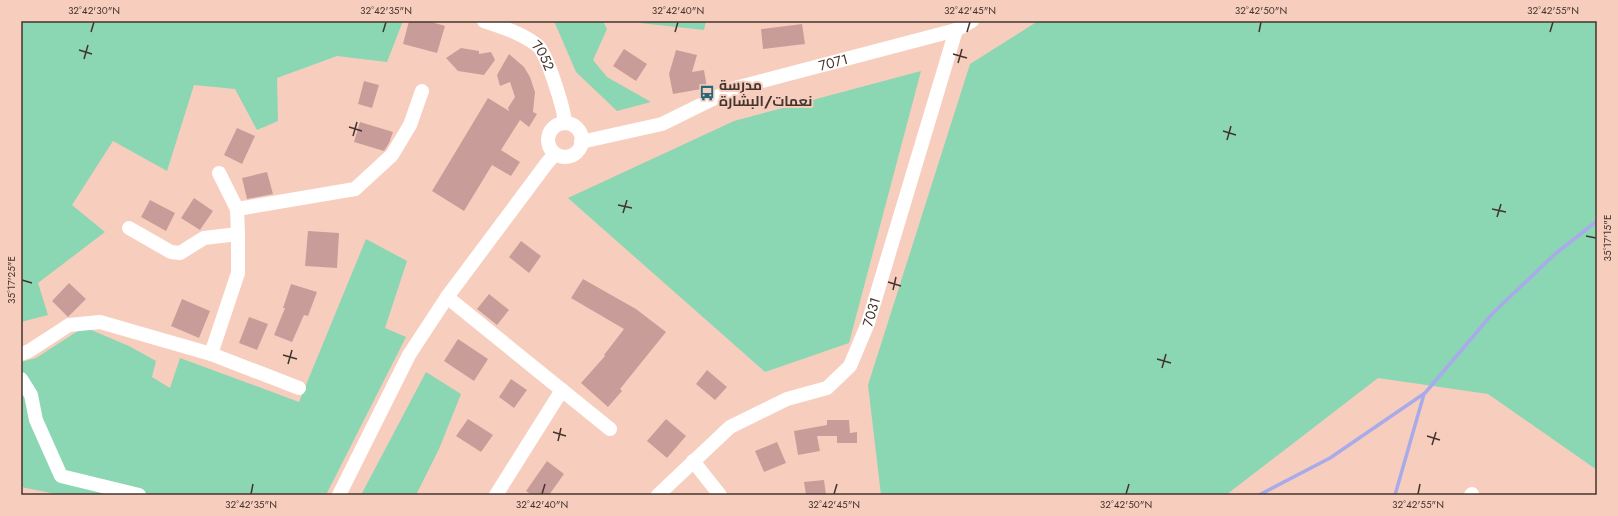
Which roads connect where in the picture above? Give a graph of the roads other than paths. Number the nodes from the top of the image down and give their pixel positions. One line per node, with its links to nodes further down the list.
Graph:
1 (484, 21): 5 (street, 7052)
2 (972, 21): 3 (street, 7071)
3 (956, 30): 6 (street, 7071); 19 (street, 7031)
4 (422, 91): 9 (street)
5 (565, 123): 6 (street); 7 (street)
6 (582, 142): 7 (street)
7 (555, 154): 12 (street)
8 (219, 173): 9 (street)
9 (237, 209): 11 (street)
10 (129, 228): 11 (street)
11 (238, 234): 14 (street)
12 (447, 297): 17 (street); 21 (street)
13 (21, 354): 14 (street)
14 (211, 354): 16 (street)
15 (21, 379): 20 (street)
16 (299, 388)
17 (562, 390): 18 (street); 22 (street)
18 (610, 429)
19 (693, 461): 23 (street, 7031); 24 (street)
20 (139, 495)
21 (338, 495)
22 (496, 495)
23 (658, 495)
24 (720, 495)

